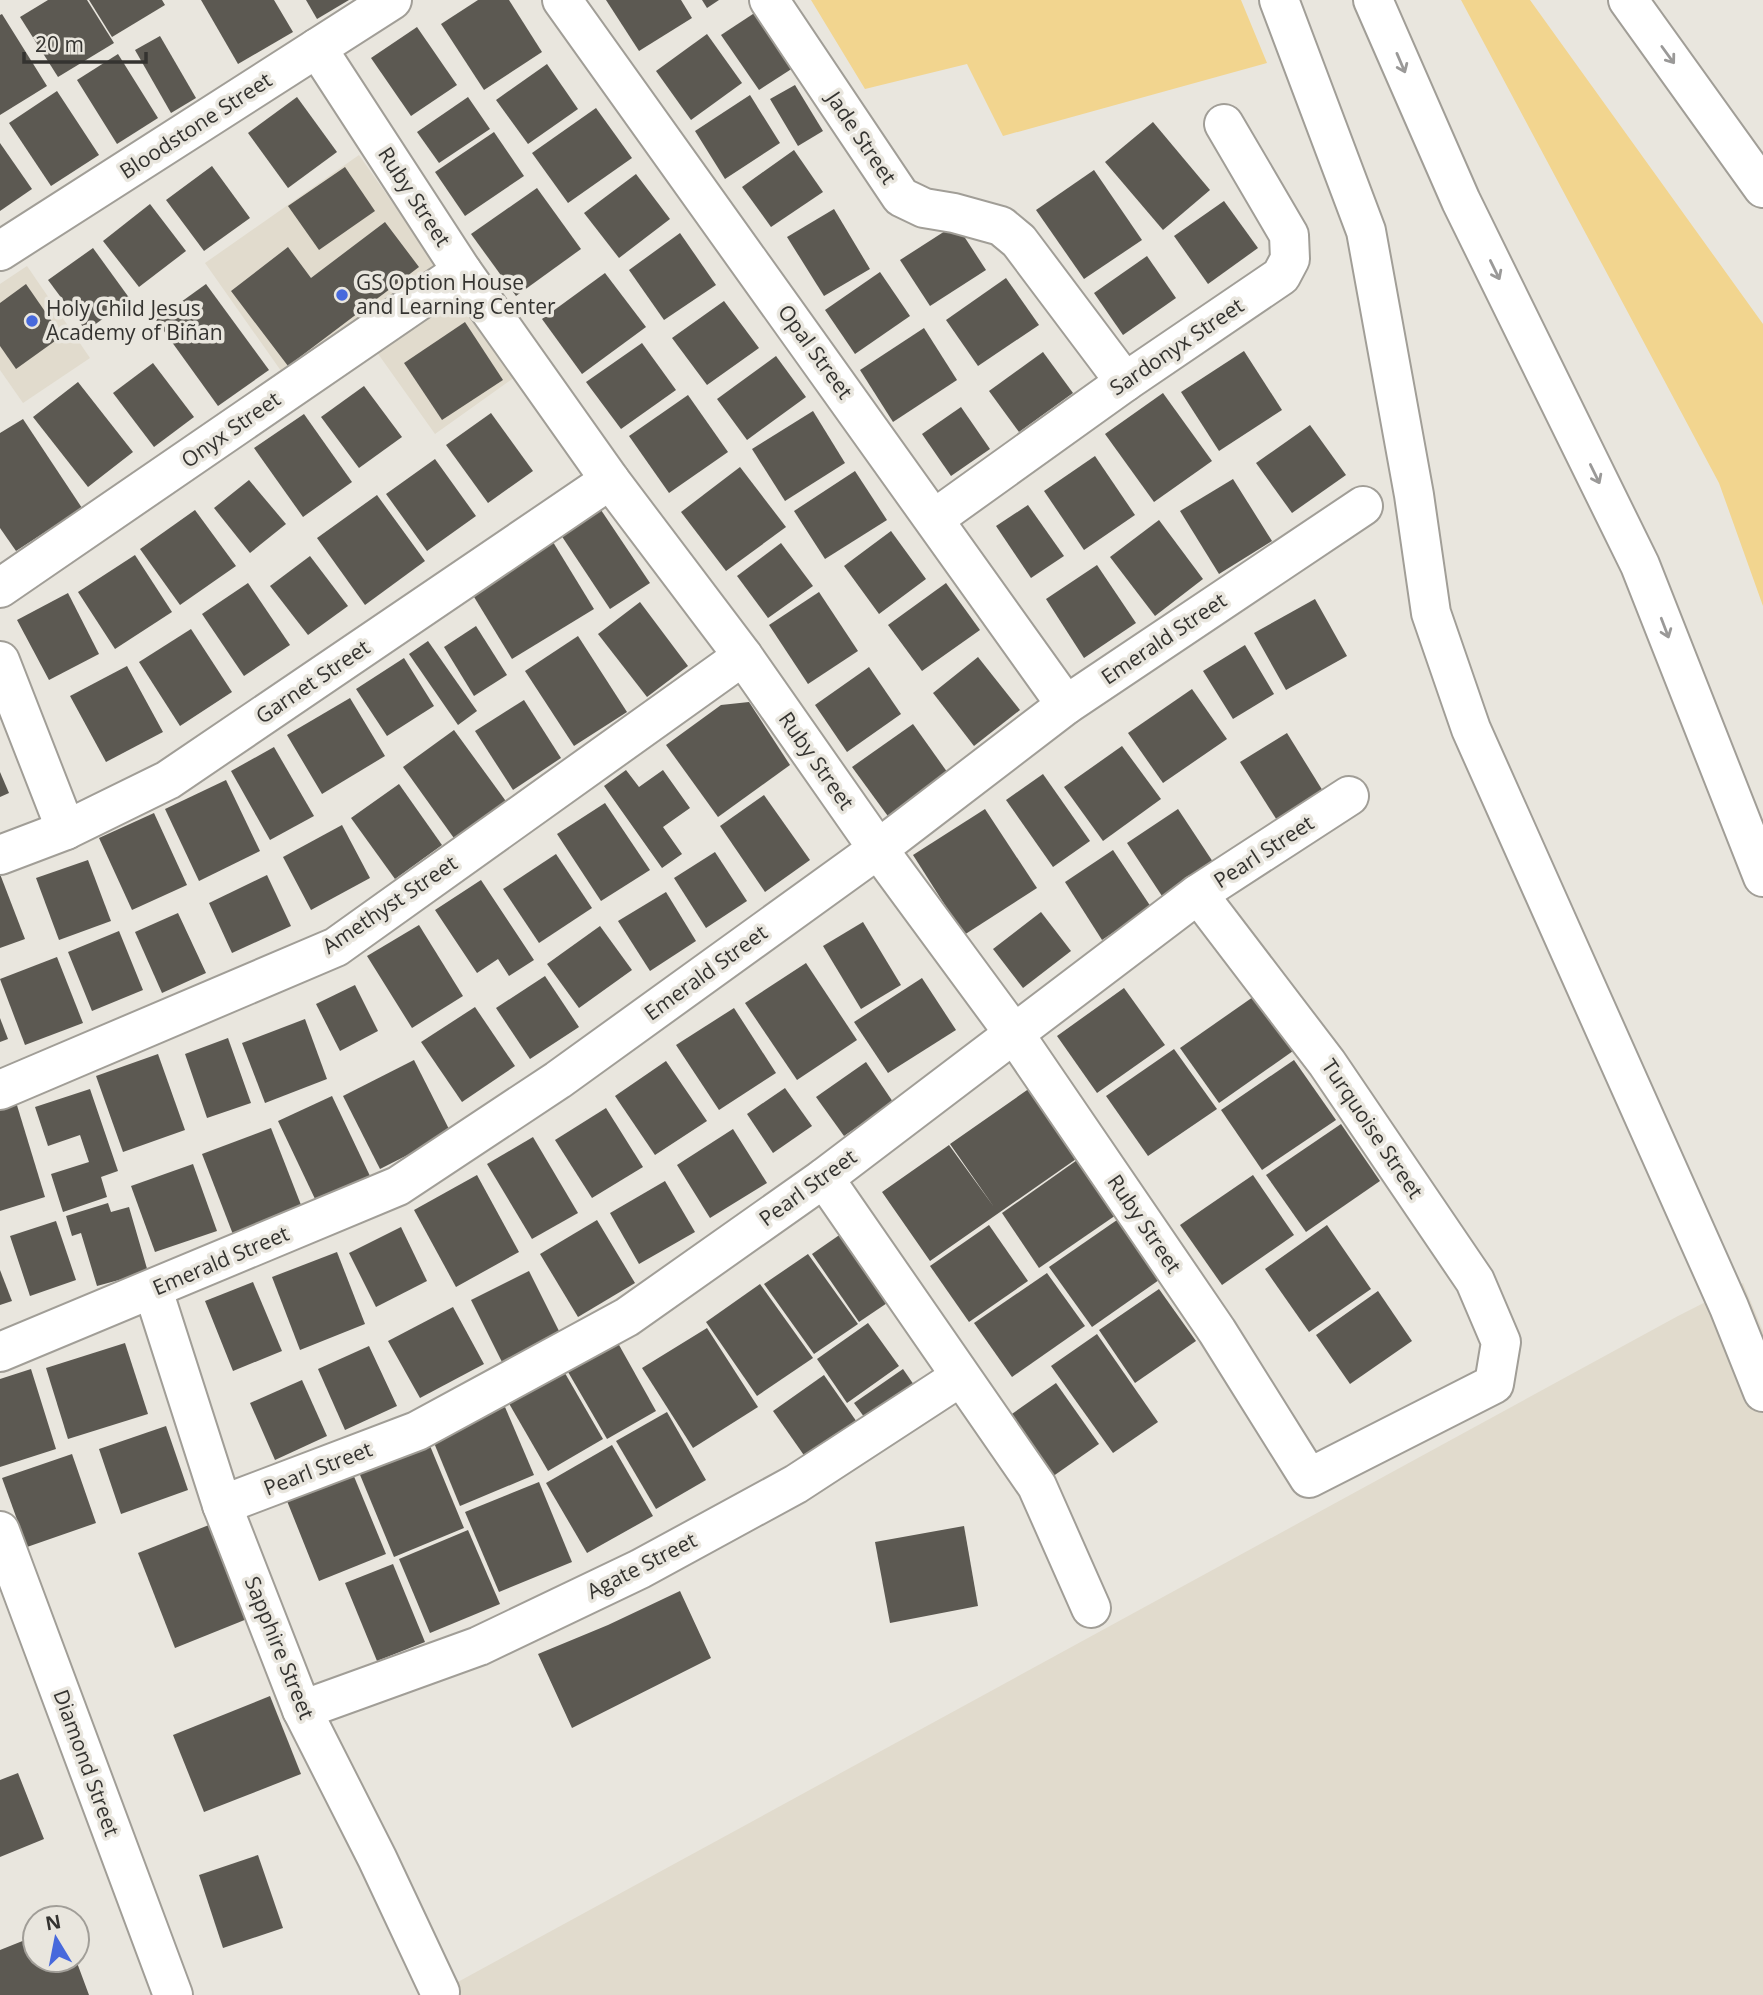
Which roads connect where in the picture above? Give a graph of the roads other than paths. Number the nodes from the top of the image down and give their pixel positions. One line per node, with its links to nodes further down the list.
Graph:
1 (392, 0): 7 (main road, Bloodstone Street)
2 (562, 0): 15 (main road, Opal Street)
3 (769, 0): 12 (main road, Jade Street)
4 (1279, 0): 32 (main road)
5 (1373, 0): 24 (main road, one-way to 24)
6 (1628, 0): 9 (main road, one-way to 9)
7 (317, 48): 10 (main road, Bloodstone Street); 11 (main road, Ruby Street)
8 (1224, 124): 12 (main road, Sardonyx Street)
9 (1763, 188)
10 (0, 251)
11 (462, 271): 13 (main road, Ruby Street); 16 (main road, Onyx Street)
12 (1125, 382): 15 (main road, Sardonyx Street)
13 (610, 480): 17 (main road, Ruby Street); 21 (main road, Garnet Street)
14 (1363, 506): 19 (main road, Emerald Street)
15 (934, 519): 19 (main road, Opal Street)
16 (0, 589)
17 (743, 656): 22 (main road, Ruby Street); 27 (main road, Amethyst Street)
18 (0, 661): 21 (main road)
19 (1066, 705): 22 (main road, Emerald Street)
20 (1349, 796): 25 (main road, Pearl Street)
21 (66, 830): 23 (main road, Garnet Street)
22 (878, 849): 26 (main road, Ruby Street); 29 (main road, Emerald Street)
23 (0, 855)
24 (1763, 877)
25 (1198, 894): 26 (main road, Pearl Street); 33 (main road, Turquoise Street)
26 (1015, 1035): 28 (main road, Pearl Street); 33 (main road, Ruby Street)
27 (0, 1090)
28 (824, 1178): 31 (main road); 34 (main road, Pearl Street)
29 (153, 1290): 30 (main road, Emerald Street); 34 (main road, Sapphire Street)
30 (0, 1352)
31 (960, 1377): 36 (main road); 37 (main road, Agate Street)
32 (1763, 1392)
33 (1309, 1478)
34 (222, 1505): 37 (main road, Sapphire Street)
35 (0, 1531): 39 (main road, Diamond Street)
36 (1091, 1608)
37 (302, 1710): 38 (main road, Sapphire Street)
38 (440, 1992)
39 (173, 1995)

